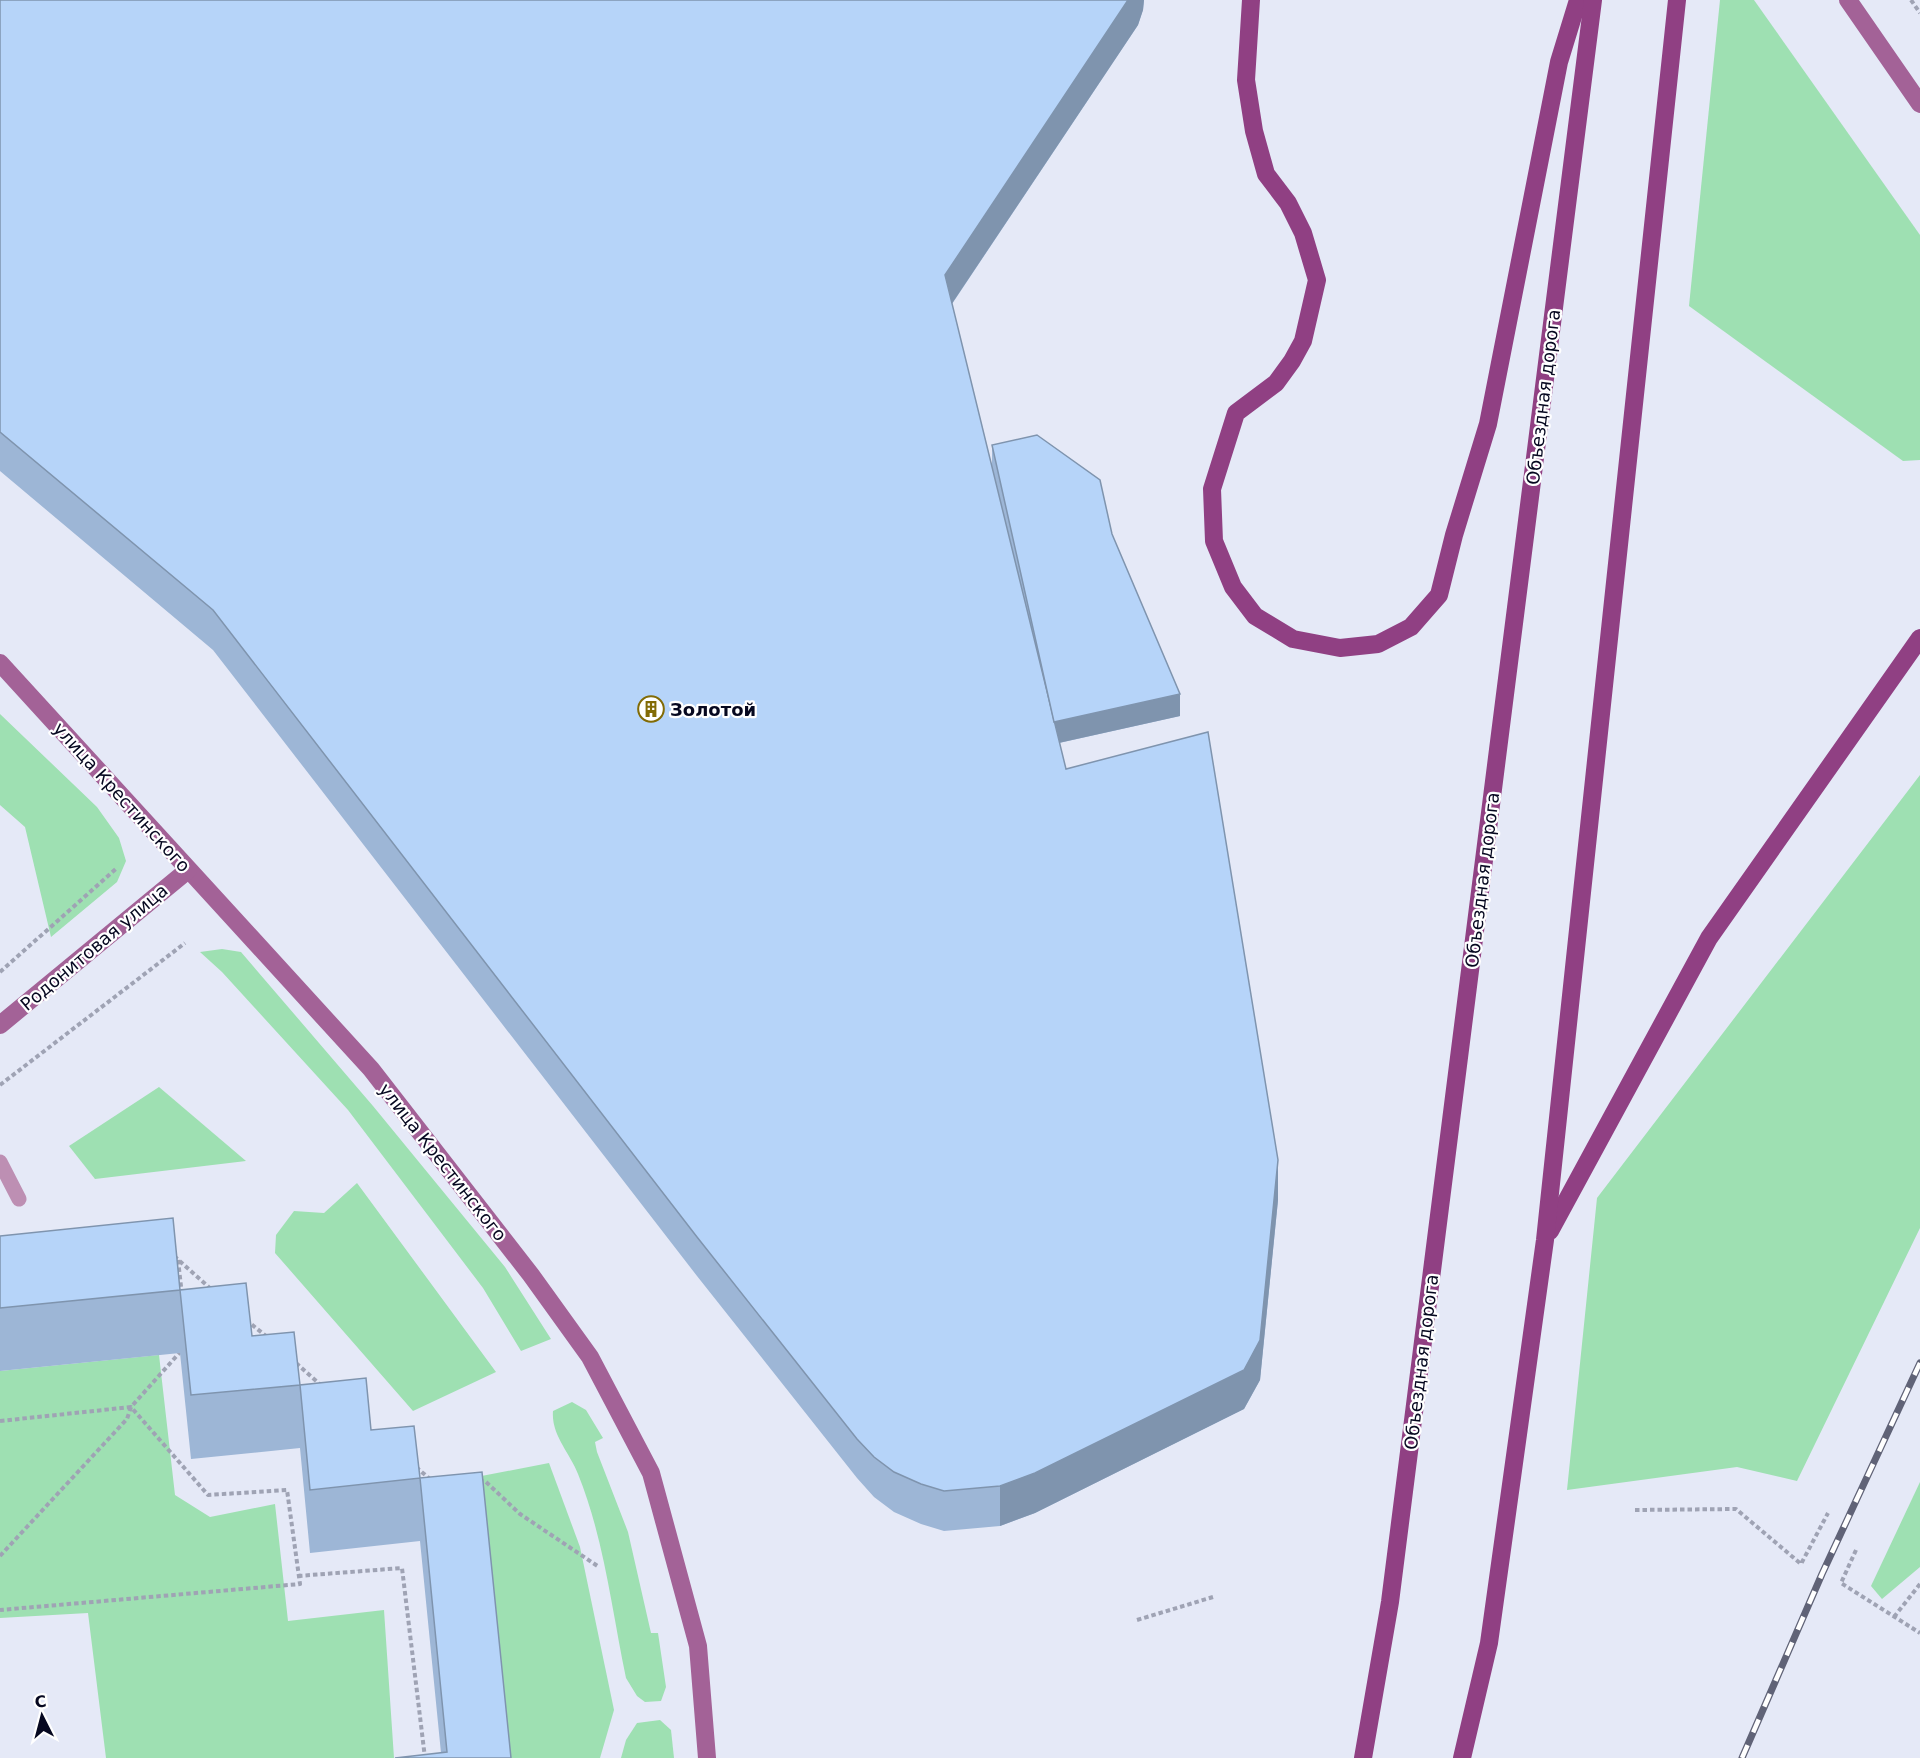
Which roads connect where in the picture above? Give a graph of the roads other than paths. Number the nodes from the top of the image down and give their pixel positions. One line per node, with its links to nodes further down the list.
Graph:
1 (1251, 0): 2 (main road)
2 (1578, 0)
3 (1593, 0): 15 (main road, Объездная дорога)
4 (1677, 0): 13 (main road)
5 (1848, 0): 6 (street)
6 (1920, 104)
7 (1920, 638): 13 (main road)
8 (0, 663): 9 (street, улица Крестинского)
9 (188, 870): 10 (street, Родонитовая улица); 14 (street, улица Крестинского)
10 (0, 1025)
11 (0, 1162): 12 (lane)
12 (19, 1199)
13 (1545, 1240): 16 (main road)
14 (707, 1758)
15 (1363, 1758)
16 (1462, 1758)

